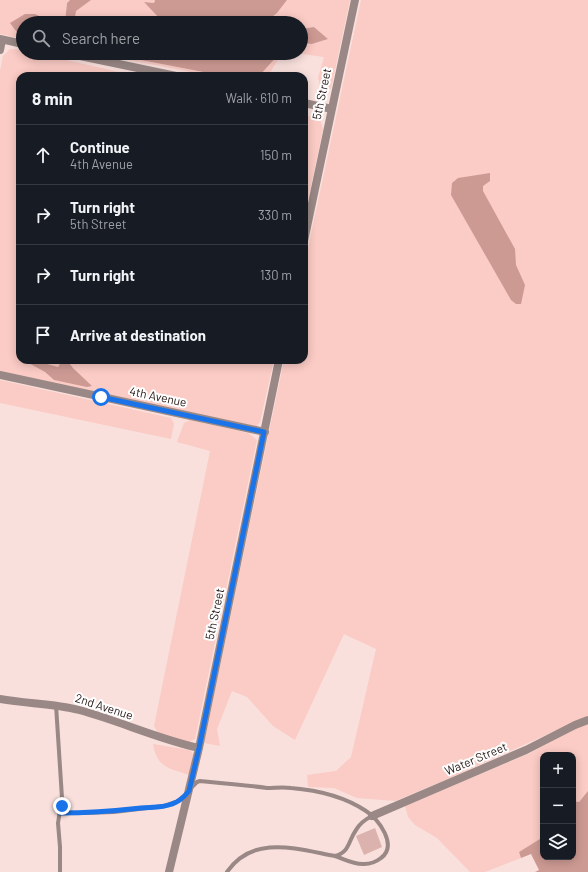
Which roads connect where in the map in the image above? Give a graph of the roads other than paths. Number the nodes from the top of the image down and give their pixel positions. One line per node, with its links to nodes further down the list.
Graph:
1 (355, 0): 8 (street, 5th Street)
2 (1, 39): 3 (street); 4 (street)
3 (16, 42)
4 (0, 50)
5 (99, 60): 6 (street)
6 (157, 72)
7 (308, 104): 8 (street)
8 (332, 108): 9 (street, 5th Street)
9 (308, 222)
10 (278, 364): 12 (street, 5th Street)
11 (0, 375): 12 (street, 4th Avenue)
12 (264, 432): 16 (street, 5th Street)
13 (0, 699): 14 (street, 2nd Avenue)
14 (56, 705): 16 (street, 2nd Avenue); 18 (lane)
15 (588, 720): 19 (street, Water Street)
16 (199, 748): 17 (street, 5th Street)
17 (189, 791): 18 (lane); 19 (lane); 22 (street, 5th Street)
18 (60, 813): 21 (lane)
19 (372, 816): 20 (lane); 20 (lane)
20 (335, 856): 23 (lane)
21 (60, 872)
22 (169, 872)
23 (227, 872)

